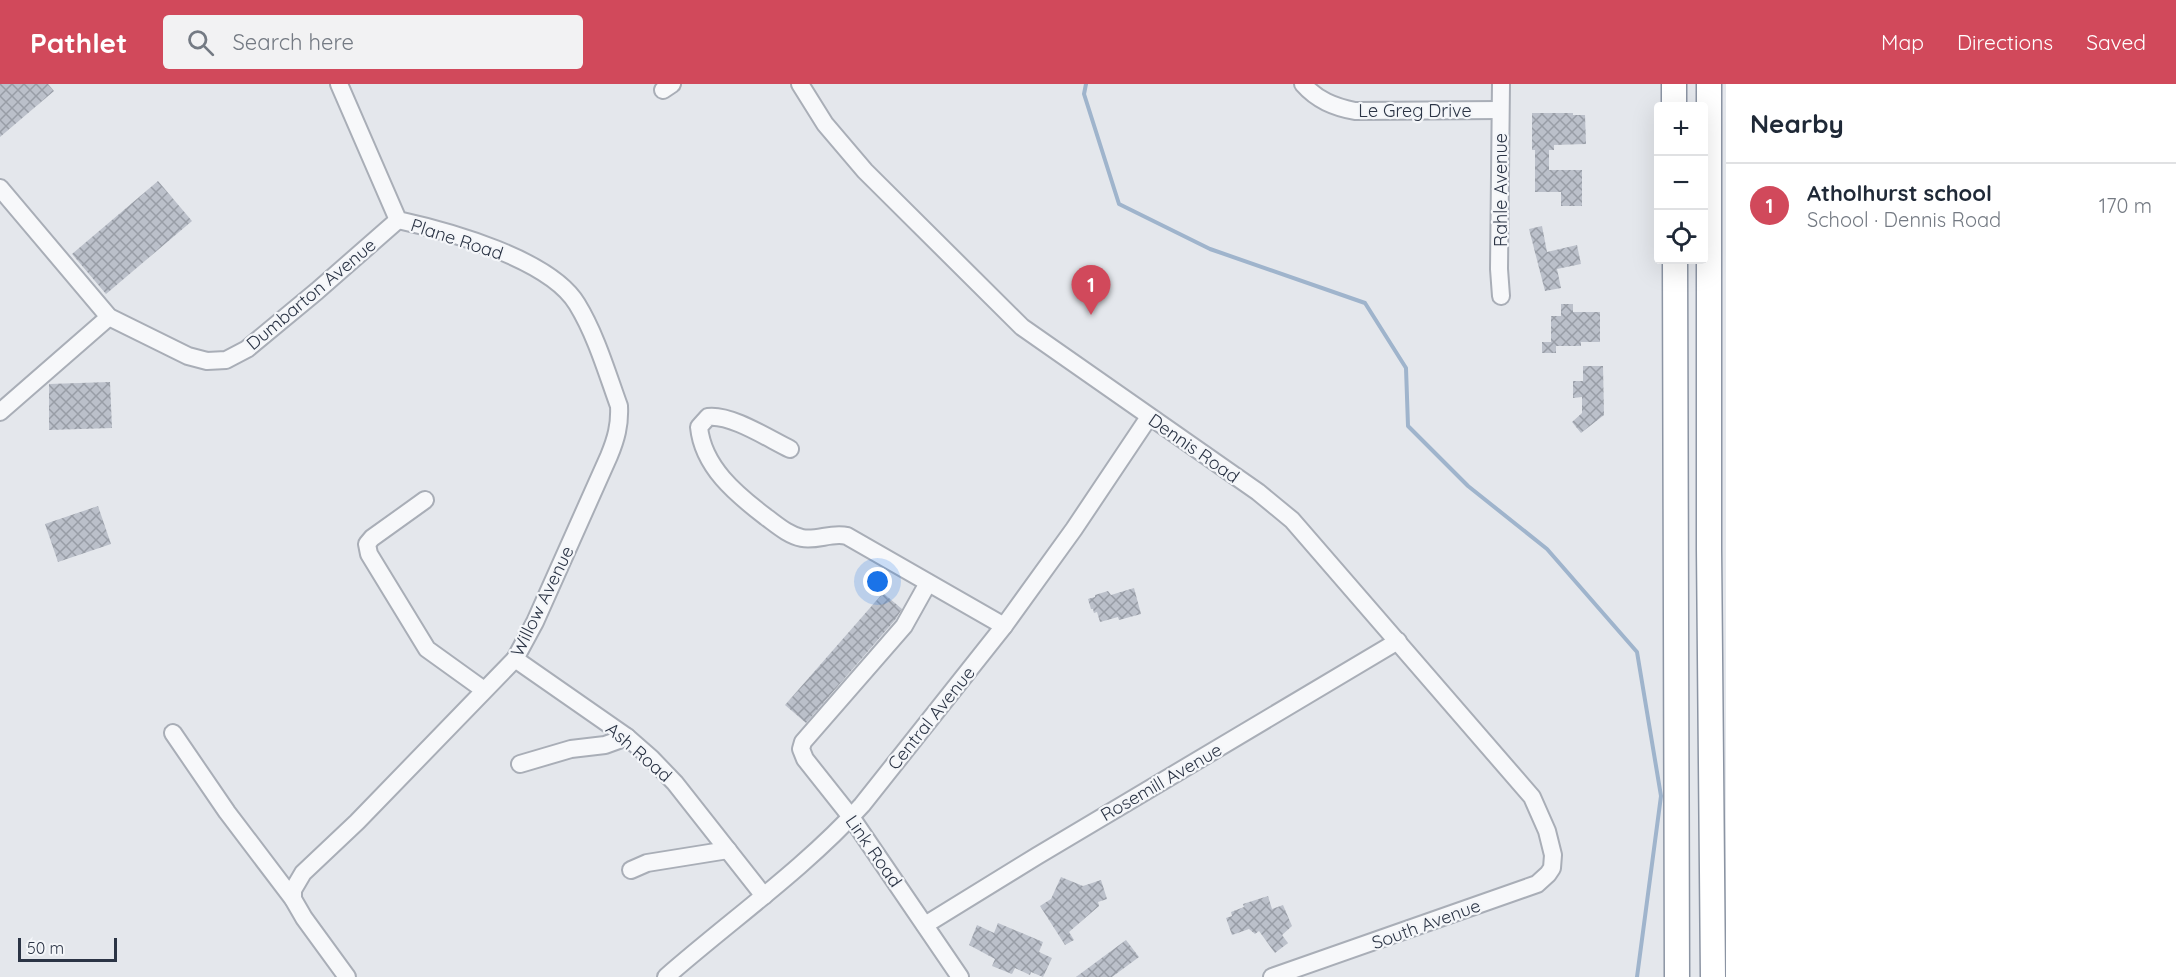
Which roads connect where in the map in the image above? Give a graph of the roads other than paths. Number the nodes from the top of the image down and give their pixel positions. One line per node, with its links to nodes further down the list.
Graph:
1 (339, 84): 10 (street, Plane Road)
2 (800, 84): 16 (street, Dennis Road)
3 (1303, 84): 8 (street, Le Greg Drive)
4 (1501, 84): 8 (street, Rahle Avenue)
5 (1674, 84): 7 (highway)
6 (1709, 84): 39 (highway)
7 (1674, 102)
8 (1500, 110): 12 (street, Rahle Avenue)
9 (0, 188): 14 (street, Dumbarton Avenue)
10 (398, 220): 13 (street, Plane Road); 14 (street, Dumbarton Avenue)
11 (1675, 264): 38 (highway)
12 (1501, 296)
13 (577, 303): 22 (street, Willow Avenue)
14 (109, 317): 15 (street)
15 (0, 412)
16 (1149, 417): 20 (street, Central Avenue); 21 (street, Dennis Road)
17 (790, 449): 19 (street)
18 (425, 500): 23 (street)
19 (928, 583): 20 (street); 27 (street, Link Road)
20 (1004, 626): 27 (street, Central Avenue)
21 (1398, 641): 28 (street, Dennis Road); 33 (street, Rosemill Avenue)
22 (515, 659): 23 (street, Willow Avenue); 25 (street, Ash Road)
23 (484, 690): 32 (street, Willow Avenue)
24 (173, 733): 32 (street)
25 (627, 738): 26 (street); 29 (street, Ash Road)
26 (520, 764)
27 (851, 817): 31 (street, Central Avenue); 33 (street, Link Road)
28 (1551, 845): 37 (street, South Avenue)
29 (728, 850): 30 (street); 31 (street, Ash Road)
30 (631, 870)
31 (764, 896): 35 (street, Central Avenue)
32 (293, 899): 34 (street)
33 (925, 925): 36 (street, Link Road)
34 (347, 977)
35 (666, 977)
36 (960, 977)
37 (1272, 977)
38 (1677, 977)
39 (1713, 977)

